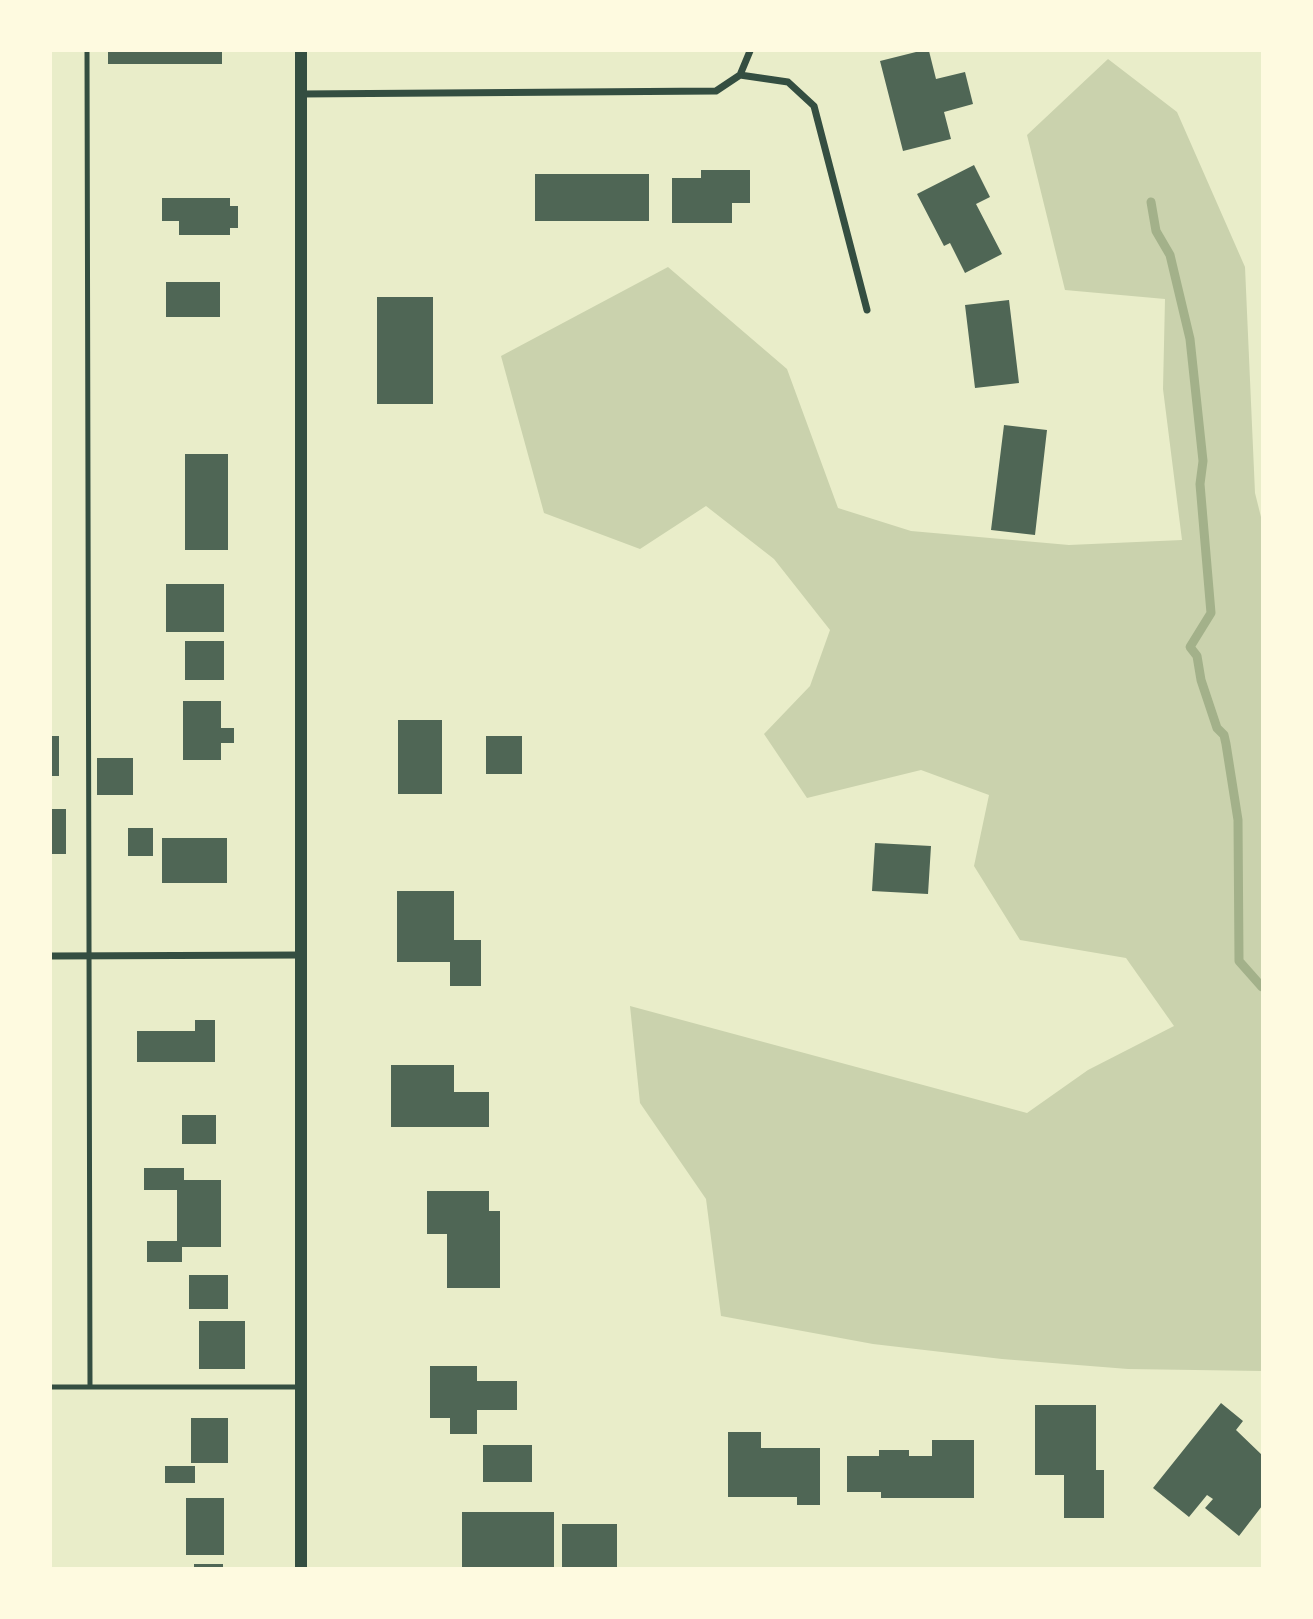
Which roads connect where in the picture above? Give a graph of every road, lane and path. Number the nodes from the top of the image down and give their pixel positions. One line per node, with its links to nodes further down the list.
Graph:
1 (86, 51): 9 (lane)
2 (301, 51): 5 (street)
3 (750, 51): 4 (street)
4 (740, 75): 5 (street); 6 (street)
5 (301, 94): 7 (street)
6 (867, 310)
7 (301, 955): 9 (street); 12 (street)
8 (51, 956): 9 (street)
9 (89, 956): 11 (lane)
10 (51, 1387): 11 (lane)
11 (90, 1387): 12 (lane)
12 (301, 1387): 13 (street)
13 (301, 1568)

